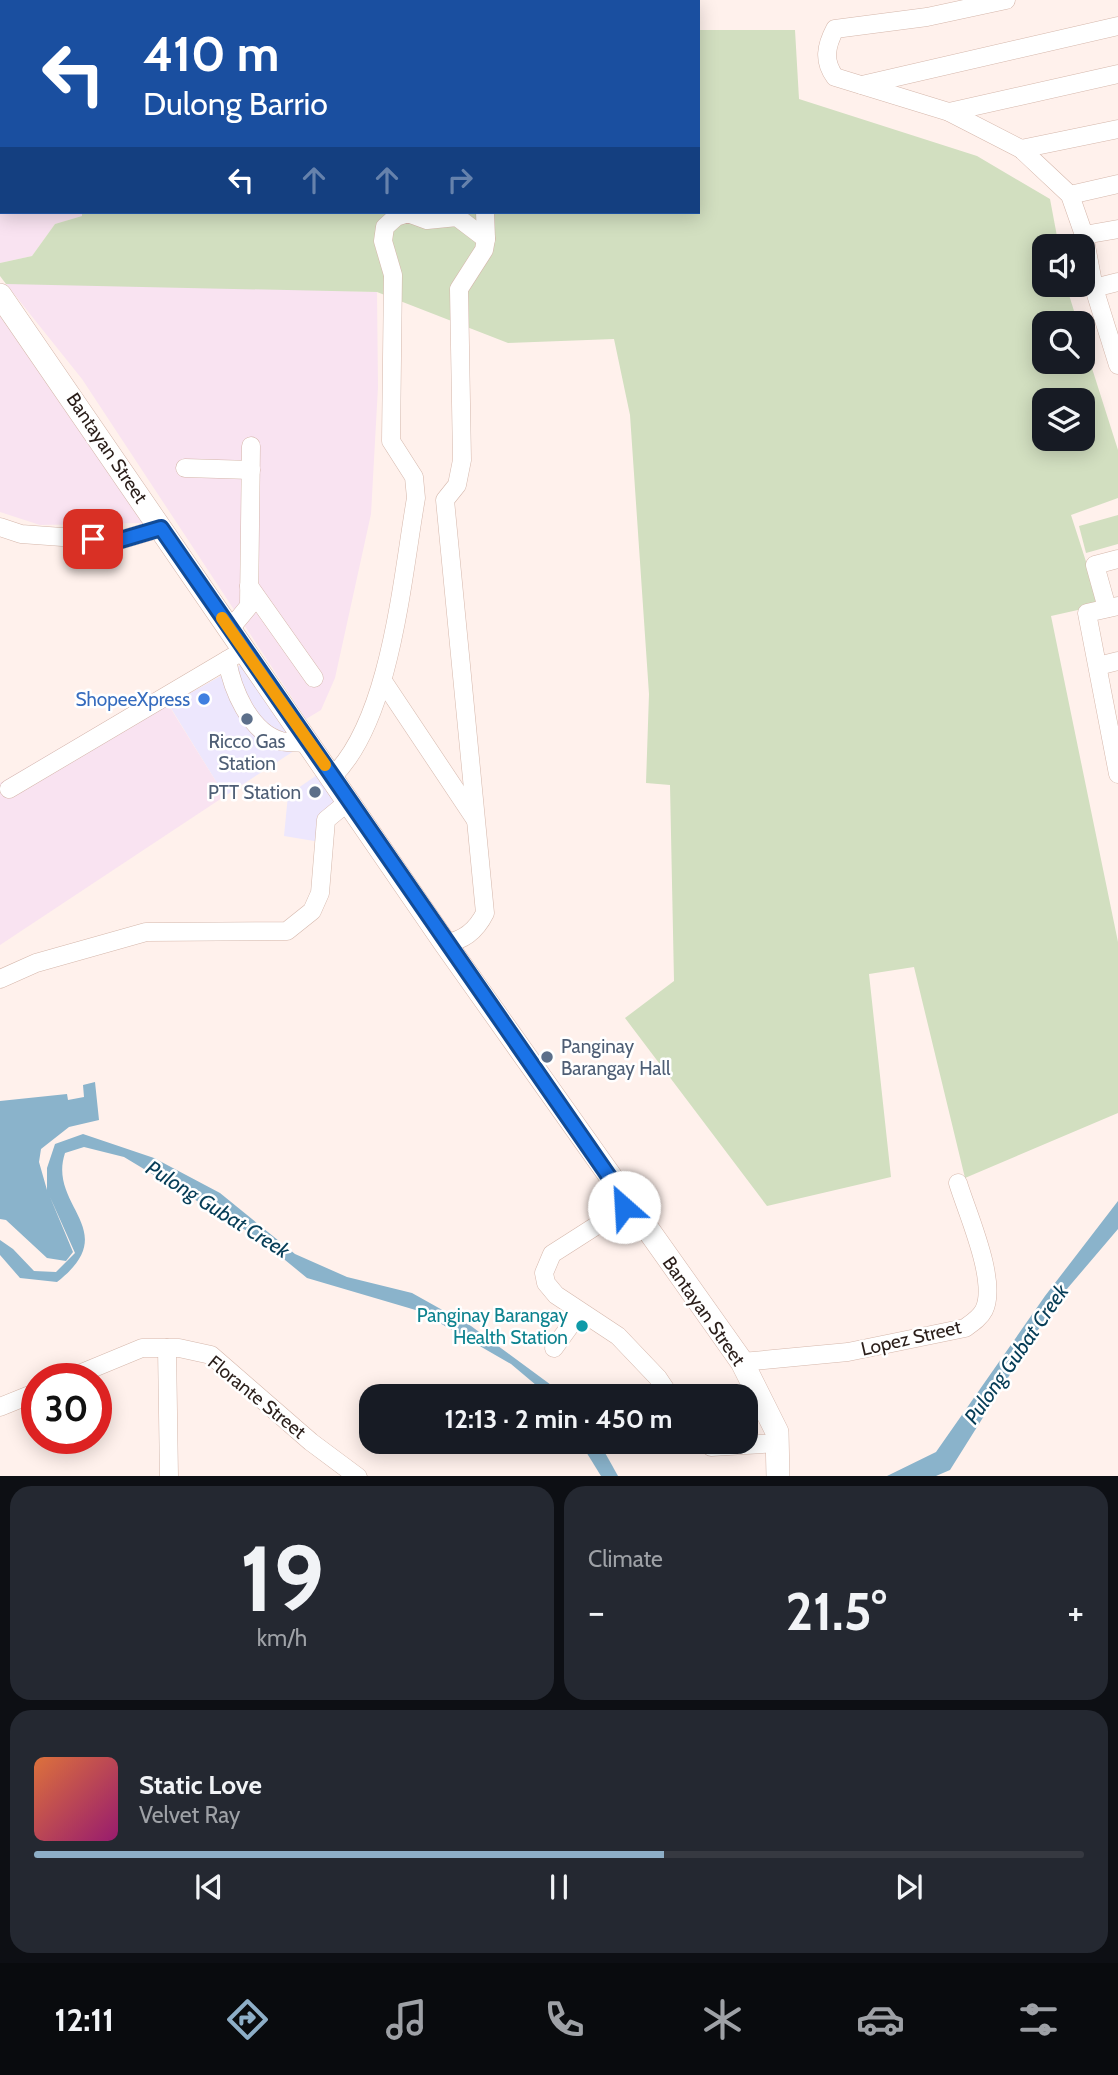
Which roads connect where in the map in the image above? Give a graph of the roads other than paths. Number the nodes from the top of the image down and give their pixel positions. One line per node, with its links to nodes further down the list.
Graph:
1 (1006, 0): 4 (street)
2 (1118, 26): 4 (street)
3 (1118, 74): 5 (street)
4 (859, 85): 5 (street)
5 (949, 112): 7 (street)
6 (1118, 129): 7 (street)
7 (1021, 149): 9 (street)
8 (1118, 184): 9 (street)
9 (1070, 195): 14 (street)
10 (405, 214): 26 (street)
11 (411, 214): 16 (street)
12 (485, 214): 16 (street)
13 (1118, 229): 15 (street)
14 (1084, 234)
15 (1090, 234)
16 (486, 239): 27 (street)
17 (1118, 282): 18 (street)
18 (1095, 288)
19 (1095, 290): 21 (street)
20 (0, 295): 29 (main road, Bantayan Street)
21 (1114, 334): 22 (street)
22 (1118, 365)
23 (251, 446): 25 (street)
24 (185, 468): 25 (street)
25 (251, 470): 31 (street)
26 (416, 498): 27 (street); 38 (street)
27 (444, 500): 45 (street)
28 (0, 527): 29 (street)
29 (161, 528): 33 (main road, Bantayan Street)
30 (1118, 559): 32 (street)
31 (249, 586): 33 (street); 37 (street)
32 (1113, 607): 36 (street)
33 (230, 629): 34 (main road, Bantayan Street)
34 (235, 655): 40 (main road, Bantayan Street); 40 (street); 43 (street)
35 (1118, 661): 36 (street)
36 (1098, 666): 39 (street)
37 (314, 678)
38 (383, 681): 42 (street); 45 (street)
39 (1112, 712): 41 (street)
40 (309, 743): 42 (main road, Bantayan Street)
41 (1117, 766)
42 (333, 776): 44 (main road, Bantayan Street)
43 (9, 789)
44 (349, 801): 46 (main road, Bantayan Street); 47 (street)
45 (477, 822): 46 (street)
46 (445, 943): 49 (main road, Bantayan Street)
47 (0, 979)
48 (958, 1183): 53 (street, Lopez Street)
49 (622, 1209): 50 (street); 53 (main road, Bantayan Street)
50 (580, 1312): 52 (street); 55 (street)
51 (167, 1348): 54 (street, Florante Street); 60 (street); 61 (street, Florante Street)
52 (554, 1348)
53 (743, 1362): 58 (main road, Bantayan Street)
54 (106, 1363)
55 (662, 1384)
56 (21, 1398): 57 (street)
57 (0, 1407)
58 (779, 1443): 59 (street); 62 (main road, Bantayan Street)
59 (758, 1444)
60 (169, 1476)
61 (358, 1476)
62 (778, 1476)

